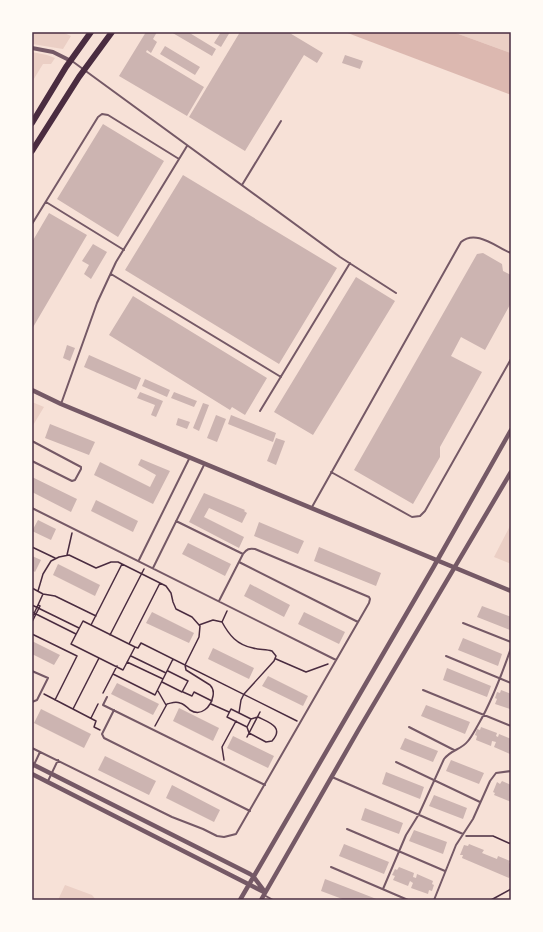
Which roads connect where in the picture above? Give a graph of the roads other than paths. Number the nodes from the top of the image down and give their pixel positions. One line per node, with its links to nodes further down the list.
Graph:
1 (91, 32): 4 (highway)
2 (112, 32): 5 (highway)
3 (32, 48): 4 (street)
4 (71, 61): 5 (lane); 7 (highway)
5 (84, 70): 8 (lane); 9 (highway)
6 (281, 121): 11 (lane)
7 (32, 123)
8 (188, 146): 10 (lane); 11 (lane)
9 (32, 151)
10 (179, 159): 12 (lane); 14 (lane)
11 (242, 185): 16 (lane)
12 (46, 202): 13 (lane); 14 (lane)
13 (32, 224)
14 (124, 250): 17 (lane)
15 (511, 253): 29 (lane)
16 (350, 263): 18 (lane); 20 (lane)
17 (111, 273): 20 (lane); 22 (lane)
18 (396, 293)
19 (511, 359): 29 (lane)
20 (281, 377): 23 (lane)
21 (32, 390): 22 (street)
22 (61, 404): 26 (street)
23 (260, 411)
24 (511, 430): 36 (street)
25 (32, 441): 27 (lane)
26 (190, 458): 28 (street); 35 (lane)
27 (32, 461)
28 (205, 464): 32 (street); 33 (lane)
29 (331, 472): 32 (lane)
30 (511, 472): 39 (street)
31 (32, 508): 35 (lane)
32 (311, 508): 36 (street)
33 (176, 521): 34 (lane); 38 (lane)
34 (243, 554): 37 (lane); 42 (lane)
35 (139, 561): 38 (lane)
36 (437, 561): 39 (street); 79 (street)
37 (239, 562): 41 (lane); 42 (lane)
38 (153, 568): 41 (lane)
39 (455, 568): 40 (street); 67 (street)
40 (511, 591)
41 (219, 601): 47 (lane)
42 (358, 622): 47 (lane)
43 (463, 623): 44 (lane)
44 (511, 642)
45 (511, 648): 49 (lane)
46 (446, 656): 49 (lane)
47 (336, 660): 70 (lane)
48 (32, 671): 53 (lane)
49 (500, 678): 50 (lane); 55 (lane)
50 (511, 683)
51 (423, 690): 55 (lane)
52 (107, 697): 54 (lane)
53 (32, 702)
54 (114, 710): 70 (lane); 72 (lane)
55 (484, 715): 56 (lane); 59 (lane)
56 (511, 726)
57 (409, 728): 59 (lane)
58 (32, 748): 60 (lane)
59 (454, 750): 68 (lane)
60 (40, 752): 61 (lane); 63 (lane)
61 (58, 760): 66 (lane); 72 (lane)
62 (396, 762): 68 (lane)
63 (33, 766): 66 (street)
64 (511, 771): 71 (lane)
65 (32, 774): 69 (street)
66 (51, 774): 69 (lane); 79 (street)
67 (332, 776): 73 (lane); 82 (street)
68 (434, 780): 71 (lane); 73 (lane)
69 (47, 782): 80 (street)
70 (265, 785): 72 (lane)
71 (480, 802): 75 (lane)
72 (250, 811)
73 (418, 814): 75 (lane); 76 (lane)
74 (347, 829): 76 (lane)
75 (463, 834): 78 (lane)
76 (399, 852): 78 (lane); 81 (lane)
77 (331, 867): 81 (lane)
78 (444, 871): 86 (lane)
79 (253, 876): 80 (street); 82 (street)
80 (249, 884): 82 (street); 83 (street)
81 (383, 889): 85 (lane)
82 (263, 896): 84 (lane)
83 (240, 900)
84 (273, 900)
85 (408, 900)
86 (434, 900)

